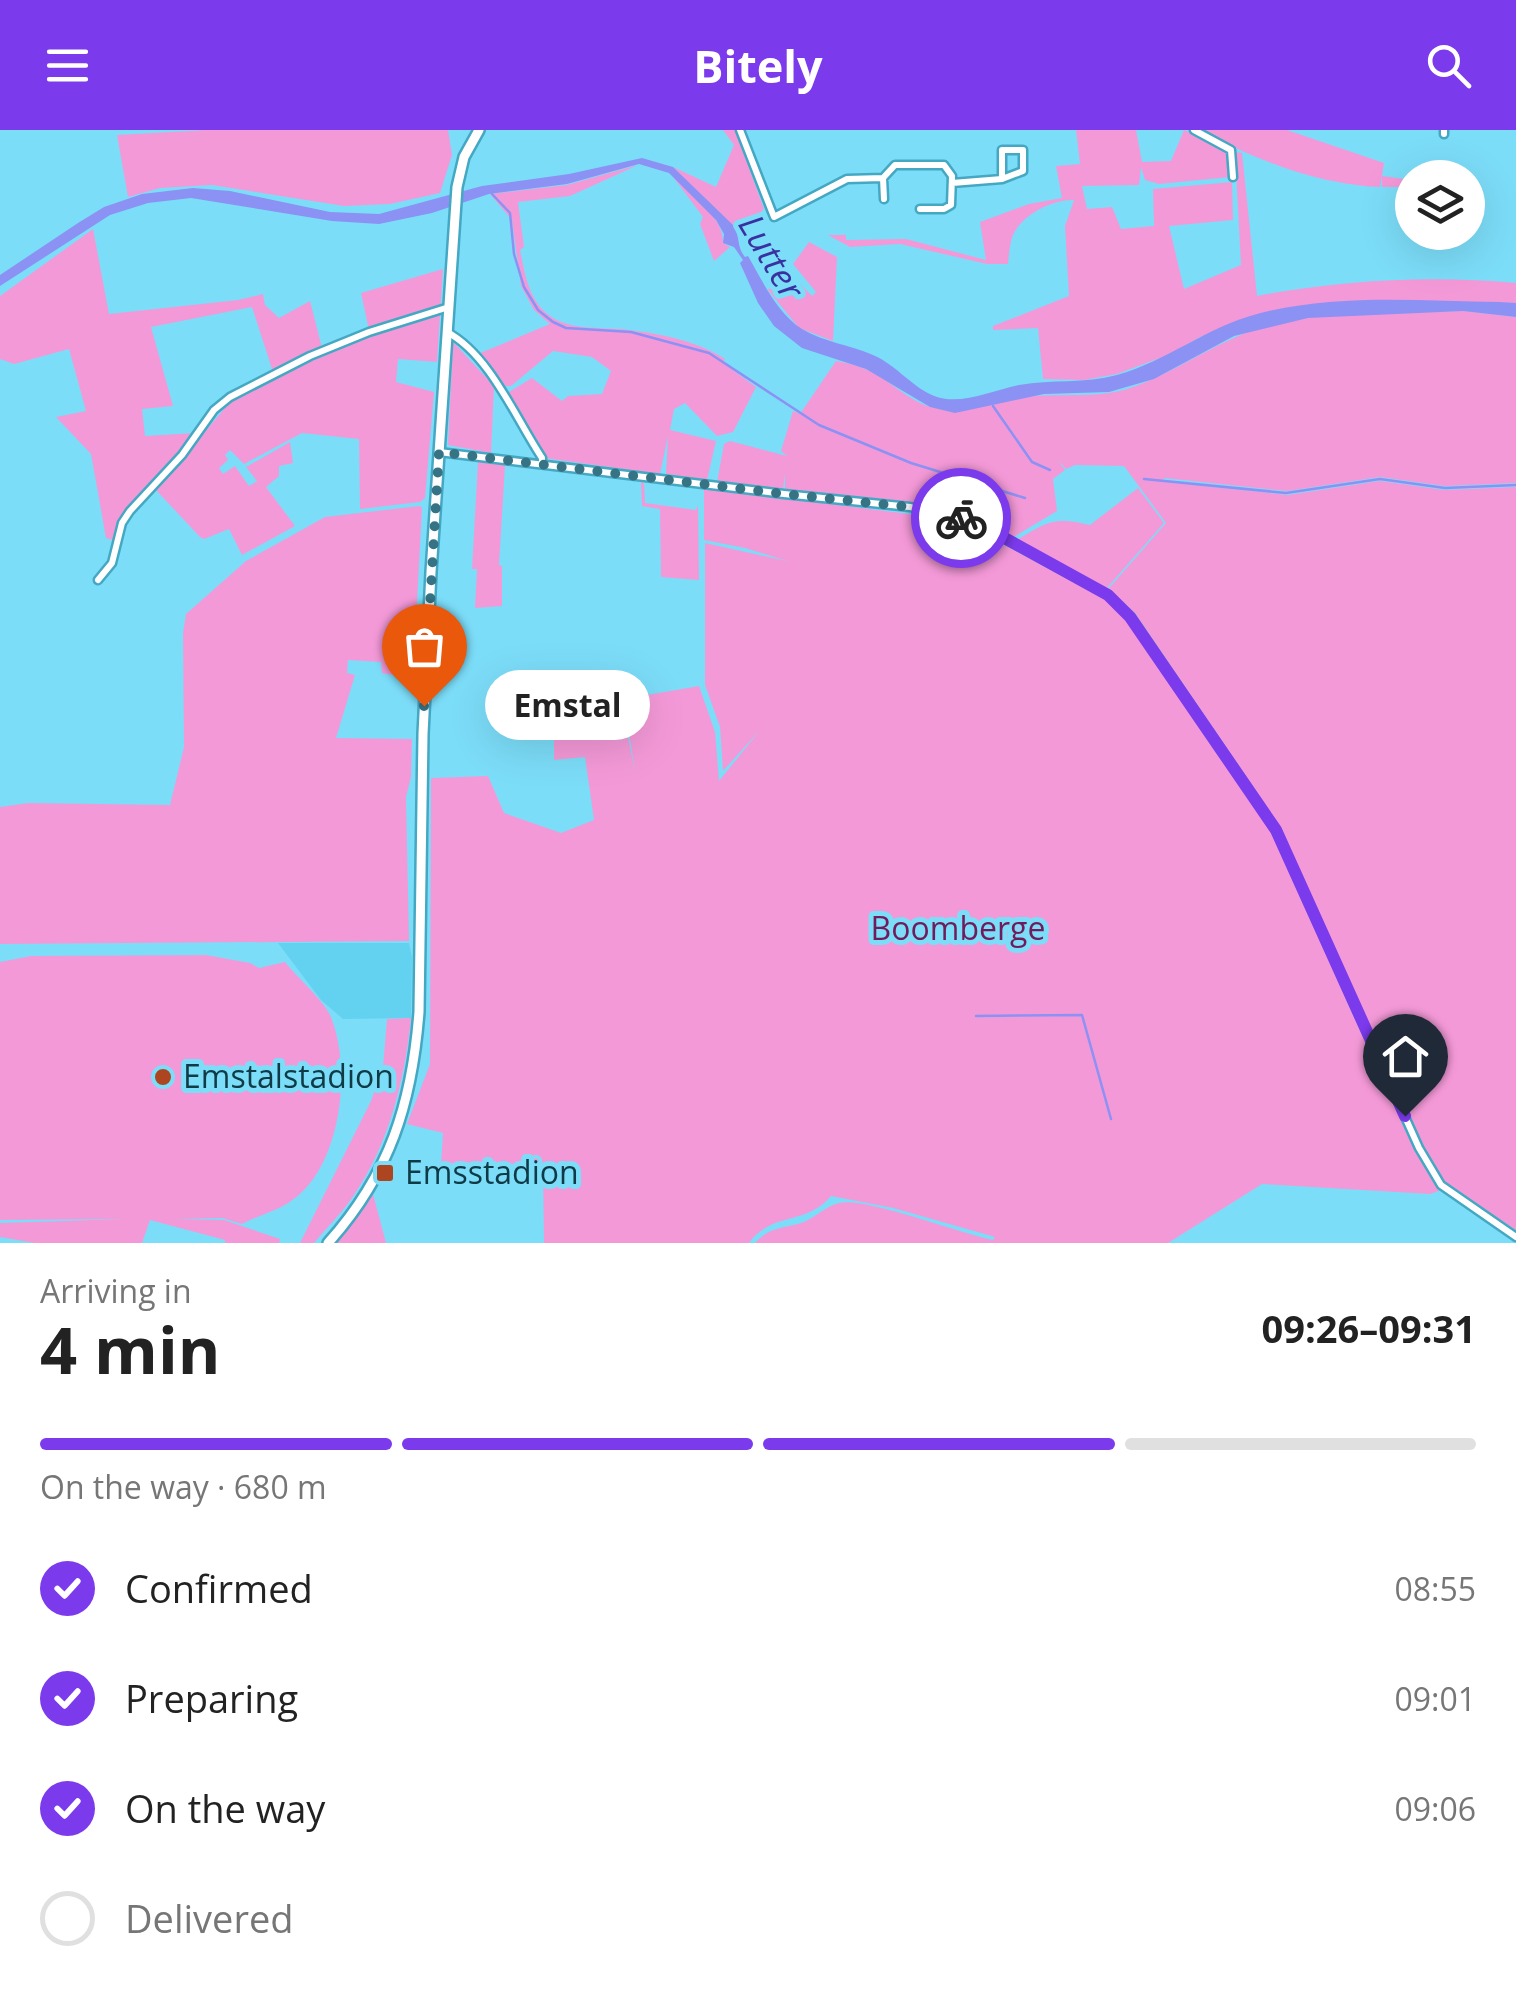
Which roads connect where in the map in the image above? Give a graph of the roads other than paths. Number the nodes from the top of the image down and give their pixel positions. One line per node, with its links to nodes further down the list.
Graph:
1 (479, 130): 10 (street)
2 (740, 130): 5 (street)
3 (1194, 130): 4 (street)
4 (1234, 177)
5 (884, 178): 7 (street); 8 (street)
6 (1002, 180): 6 (street); 7 (street)
7 (952, 184): 9 (street)
8 (884, 199)
9 (920, 209)
10 (449, 307): 11 (street); 14 (street)
11 (447, 332): 12 (street); 13 (street)
12 (439, 452): 13 (street); 16 (street)
13 (542, 464): 15 (street)
14 (98, 580)
15 (1516, 1237)
16 (328, 1243)

